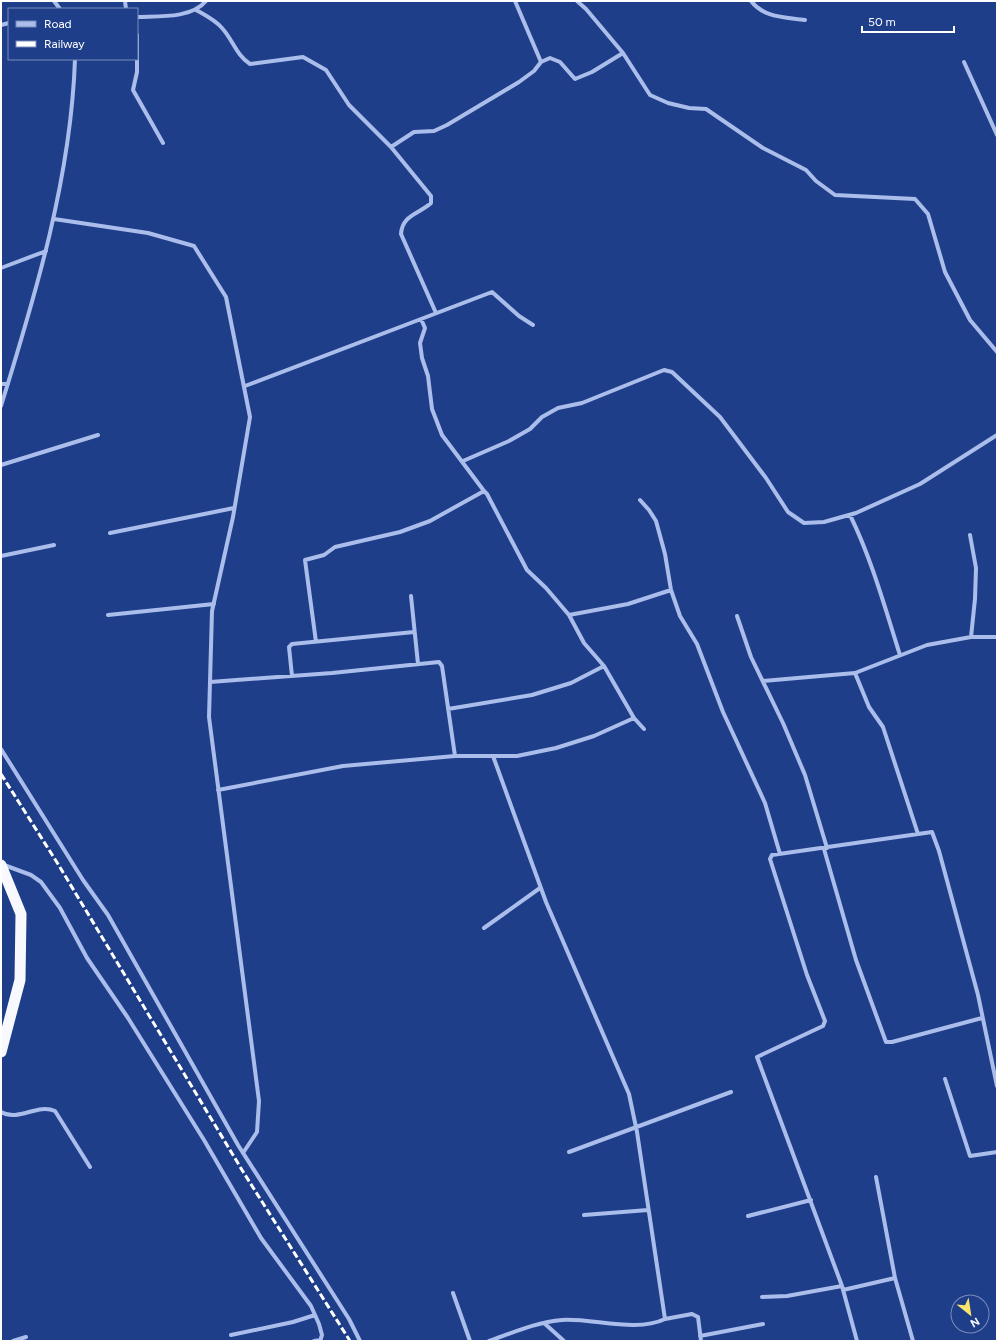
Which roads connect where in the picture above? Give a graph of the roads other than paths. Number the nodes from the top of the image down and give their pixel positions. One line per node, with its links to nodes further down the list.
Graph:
1 (206, 1): 5 (street)
2 (515, 1): 11 (street)
3 (577, 1): 8 (street)
4 (751, 1): 7 (street)
5 (196, 10): 6 (street); 15 (street)
6 (138, 16)
7 (805, 20)
8 (623, 53): 11 (street); 22 (street)
9 (75, 60): 16 (street)
10 (138, 60): 14 (street)
11 (541, 62): 15 (street)
12 (964, 62): 13 (street)
13 (997, 135)
14 (163, 143)
15 (391, 147): 19 (street)
16 (54, 219): 17 (street); 25 (street)
17 (46, 251): 18 (street); 24 (street)
18 (1, 268)
19 (436, 313): 20 (street); 21 (street)
20 (421, 319): 25 (street); 29 (street)
21 (533, 325)
22 (997, 352)
23 (1, 384): 24 (street)
24 (8, 384): 26 (street)
25 (245, 386): 33 (street)
26 (1, 406)
27 (98, 434): 30 (street)
28 (997, 435): 34 (street)
29 (463, 461): 31 (street); 34 (street)
30 (1, 465)
31 (484, 491): 43 (street); 48 (street)
32 (640, 500): 39 (street)
33 (234, 508): 35 (street); 41 (street)
34 (850, 515): 49 (street)
35 (110, 533)
36 (970, 535): 46 (street)
37 (54, 545): 38 (street)
38 (1, 556)
39 (670, 590): 43 (street); 65 (street)
40 (411, 596): 45 (street)
41 (214, 604): 42 (street); 55 (street)
42 (108, 615)
43 (569, 615): 51 (street)
44 (737, 616): 54 (street)
45 (414, 632): 48 (street); 50 (street)
46 (971, 637): 47 (street); 49 (street)
47 (997, 637)
48 (316, 642): 53 (street)
49 (900, 655): 52 (street)
50 (418, 664): 53 (street); 56 (street)
51 (604, 666): 56 (street); 57 (street)
52 (855, 673): 54 (street); 63 (street)
53 (292, 676): 55 (street)
54 (763, 681): 64 (street)
55 (210, 682): 62 (street)
56 (448, 708): 60 (street)
57 (634, 718): 58 (street); 61 (street)
58 (644, 729)
59 (1, 749): 78 (street)
60 (455, 756): 61 (street); 62 (street)
61 (494, 756): 67 (street)
62 (218, 790): 78 (street)
63 (918, 834): 64 (street); 69 (street)
64 (825, 848): 65 (street); 69 (street)
65 (780, 854): 81 (street)
66 (1, 864): 70 (highway); 89 (street)
67 (540, 888): 68 (street); 75 (street)
68 (484, 928)
69 (982, 1018): 72 (street)
70 (1, 1052)
71 (945, 1079): 77 (street)
72 (997, 1086)
73 (730, 1092): 75 (street)
74 (1, 1112): 79 (street)
75 (636, 1128): 76 (street); 82 (street)
76 (569, 1152)
77 (997, 1152)
78 (243, 1153): 99 (street)
79 (90, 1167)
80 (876, 1177): 85 (street)
81 (811, 1200): 84 (street); 86 (street)
82 (648, 1210): 83 (street); 90 (street)
83 (584, 1215)
84 (748, 1216)
85 (895, 1278): 86 (street); 105 (street)
86 (842, 1288): 88 (street); 104 (street)
87 (453, 1293): 100 (street)
88 (762, 1297)
89 (315, 1315): 93 (street); 98 (street)
90 (664, 1319): 91 (street); 94 (street)
91 (544, 1323): 101 (street); 102 (street)
92 (763, 1324): 94 (street)
93 (231, 1335)
94 (700, 1336): 103 (street)
95 (26, 1337): 96 (street)
96 (13, 1341)
97 (314, 1341): 98 (street)
98 (322, 1341)
99 (360, 1341)
100 (470, 1341)
101 (489, 1341)
102 (564, 1341)
103 (701, 1341)
104 (857, 1341)
105 (913, 1341)

